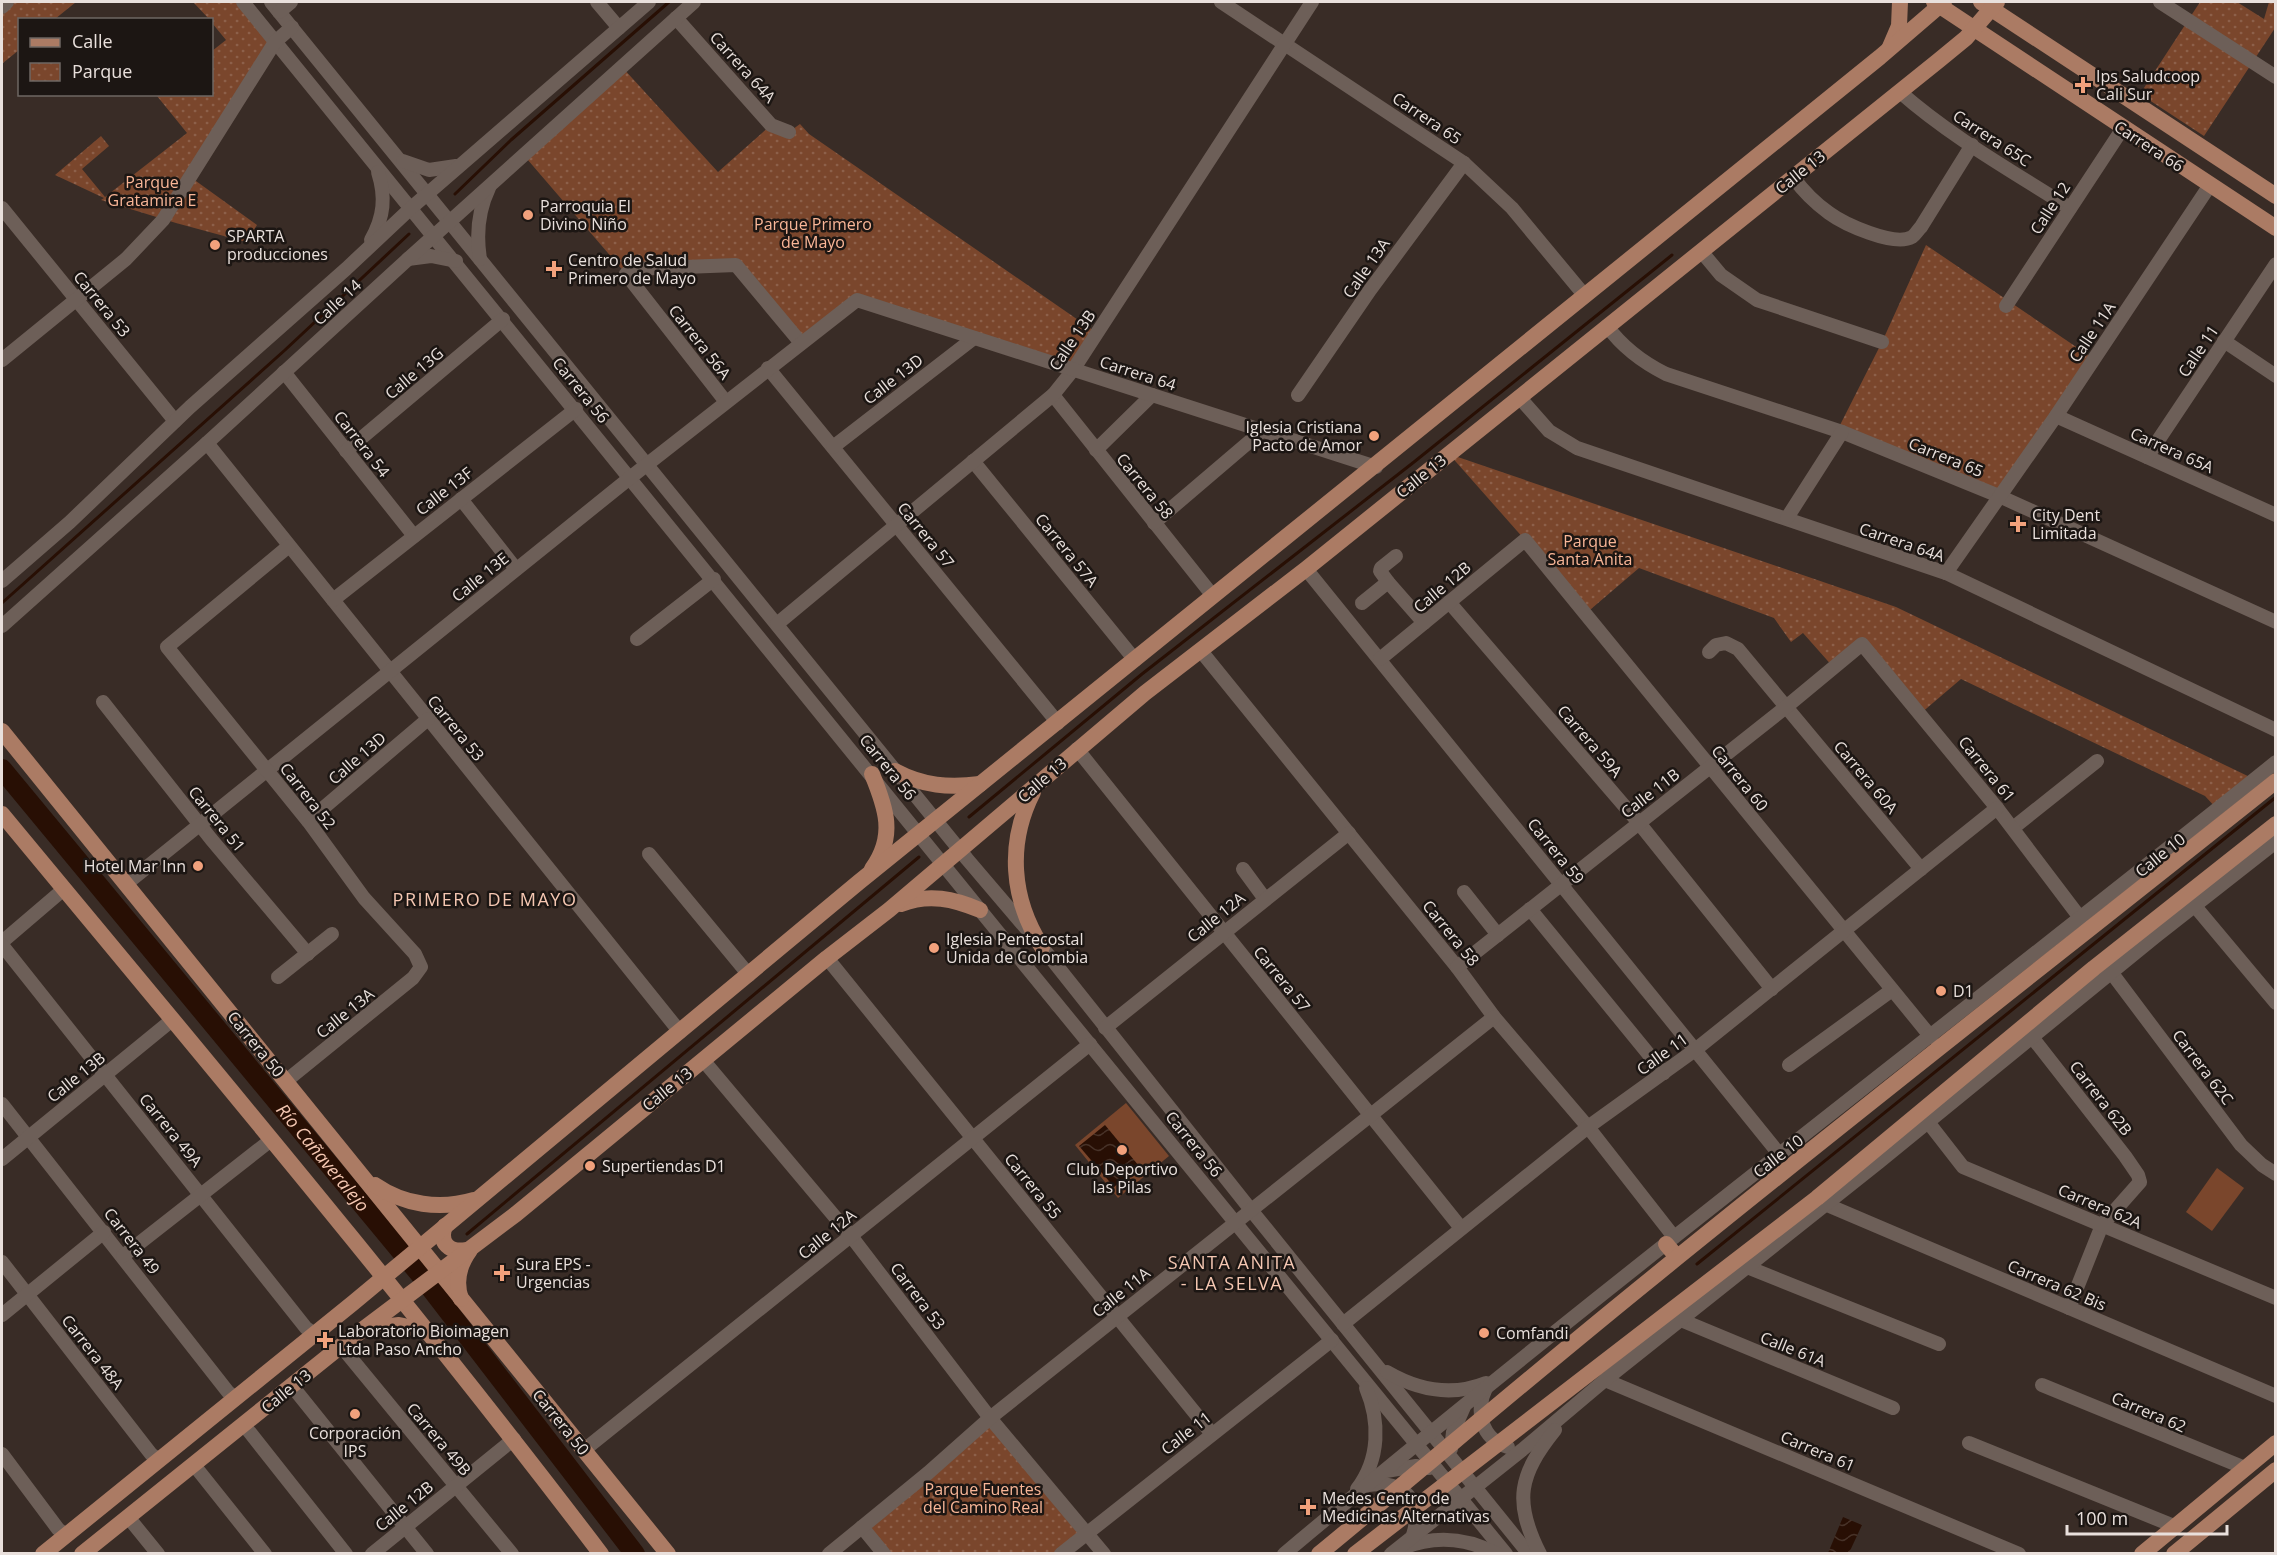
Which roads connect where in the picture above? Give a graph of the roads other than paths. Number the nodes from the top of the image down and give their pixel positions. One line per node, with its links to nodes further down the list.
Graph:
1 (7, 2): 13 (street)
2 (243, 2): 19 (street, Carrera 56)
3 (291, 2): 14 (street)
4 (597, 2): 17 (street)
5 (649, 2): 17 (street, Calle 14)
6 (694, 2): 15 (street, Calle 14)
7 (1221, 2): 20 (street, Carrera 65)
8 (1312, 2): 20 (street, Calle 13B)
9 (1900, 2): 21 (main road)
10 (2160, 2): 22 (street)
11 (1939, 3): 18 (main road, Carrera 66); 21 (main road, Calle 13)
12 (1990, 4): 18 (main road, Calle 13); 35 (main road, Carrera 66)
13 (2, 7)
14 (275, 7): 16 (street, Carrera 56)
15 (676, 18): 25 (street, Carrera 64A); 32 (street, Calle 14)
16 (292, 27): 19 (street); 27 (street, Carrera 56)
17 (619, 28): 30 (street, Calle 14)
18 (1974, 28): 23 (main road, Calle 13); 24 (main road, Carrera 66)
19 (275, 42): 29 (street, Carrera 56); 49 (street)
20 (1285, 44): 28 (street, Carrera 65); 60 (street, Calle 13B)
21 (1888, 50): 48 (main road, Calle 13)
22 (2276, 77)
23 (1900, 92): 26 (street, Carrera 65C); 31 (main road, Calle 13)
24 (2123, 128): 33 (main road, Carrera 66); 38 (street, Calle 12)
25 (789, 132)
26 (1972, 145): 31 (street); 38 (street, Carrera 65C)
27 (399, 160): 30 (street); 34 (street, Carrera 56)
28 (1464, 163): 48 (street, Carrera 65); 65 (street, Calle 13A)
29 (375, 164): 37 (street, Carrera 56); 42 (street)
30 (461, 164): 34 (street, Calle 14)
31 (1793, 177): 43 (main road, Calle 13)
32 (492, 182): 39 (street, Calle 14); 44 (street)
33 (2210, 185): 40 (main road, Carrera 66); 69 (street, Calle 11A)
34 (427, 194): 37 (street, Calle 14); 39 (street, Carrera 56)
35 (2276, 196)
36 (2, 208): 49 (street, Carrera 53)
37 (411, 208): 41 (street, Carrera 56); 42 (street, Calle 14)
38 (2070, 208): 51 (street, Calle 12)
39 (449, 221): 41 (street, Calle 14); 44 (street, Carrera 56)
40 (2276, 228)
41 (433, 235): 45 (street, Calle 14); 46 (street, Carrera 56)
42 (364, 250): 70 (street, Calle 14)
43 (1701, 251): 53 (main road, Calle 13); 56 (street)
44 (480, 259): 79 (street, Carrera 56)
45 (406, 260): 46 (street); 61 (street, Calle 14)
46 (456, 261): 52 (street, Carrera 56)
47 (2276, 264): 55 (street, Calle 11)
48 (1585, 296): 80 (main road, Calle 13)
49 (77, 299): 58 (street); 70 (street, Carrera 53)
50 (857, 300): 54 (street, Carrera 64); 57 (street, Calle 13E)
51 (2006, 306)
52 (503, 320): 68 (street, Carrera 56); 76 (street, Calle 13G)
53 (1607, 326): 66 (main road, Calle 13); 72 (street, Carrera 65)
54 (974, 338): 60 (street, Carrera 64); 74 (street, Calle 13D)
55 (2224, 341): 62 (street); 77 (street, Calle 11)
56 (1882, 342)
57 (801, 343): 59 (street, Calle 13E); 67 (street, Carrera 56A)
58 (2, 360)
59 (768, 368): 67 (street, Calle 13E); 74 (street, Carrera 57)
60 (1073, 370): 63 (street, Calle 13B); 64 (street, Carrera 64)
61 (284, 372): 73 (street, Calle 14); 76 (street, Carrera 54)
62 (2276, 376)
63 (1053, 395): 75 (street, Carrera 58); 78 (street, Calle 13B)
64 (1152, 395): 71 (street, Carrera 64); 75 (street)
65 (1298, 395)
66 (1519, 397): 85 (street, Carrera 64A); 92 (main road, Calle 13)
67 (726, 402): 79 (street, Calle 13E)
68 (576, 409): 81 (street, Carrera 56); 83 (street, Calle 13F)
69 (2056, 416): 77 (street, Carrera 65A); 82 (street, Calle 11A)
70 (175, 421): 96 (street, Calle 14)
71 (1263, 430): 80 (street, Carrera 64); 86 (street)
72 (1842, 432): 82 (street, Carrera 65); 85 (street)
73 (207, 443): 90 (street, Carrera 53); 105 (street, Calle 14)
74 (833, 447): 87 (street, Carrera 57)
75 (1096, 450): 86 (street, Carrera 58)
76 (346, 451): 88 (street, Carrera 54)
77 (2147, 457): 84 (street, Carrera 65A)
78 (973, 461): 87 (street, Calle 13B); 111 (street, Carrera 57A)
79 (646, 465): 81 (street, Calle 13E); 104 (street, Carrera 56)
80 (1376, 467): 98 (main road, Calle 13)
81 (631, 477): 93 (street, Calle 13E); 95 (street, Carrera 56)
82 (2000, 496): 94 (street, Calle 11A); 102 (street, Carrera 65)
83 (460, 499): 88 (street, Calle 13F); 93 (street)
84 (2276, 515)
85 (1787, 519): 94 (street, Carrera 64A)
86 (1155, 523): 98 (street, Carrera 58)
87 (896, 525): 104 (street, Calle 13B); 116 (street, Carrera 57)
88 (414, 536): 99 (street, Calle 13F)
89 (1525, 540): 100 (street, Calle 12B); 122 (street, Carrera 60)
90 (289, 546): 99 (street, Carrera 53); 123 (street, Carrera 52)
91 (1396, 556): 97 (street)
92 (1306, 568): 108 (main road, Calle 13); 110 (street, Carrera 59)
93 (516, 569): 112 (street, Calle 13E)
94 (1946, 573): 117 (street, Carrera 64A)
95 (714, 579): 106 (street); 125 (street, Carrera 56)
96 (2, 581)
97 (1388, 582): 101 (street); 103 (street)
98 (1213, 596): 111 (main road, Calle 13)
99 (333, 600): 112 (street, Carrera 53)
100 (1449, 602): 103 (street, Calle 12B); 133 (street, Carrera 59A)
101 (1362, 603)
102 (2276, 622)
103 (1424, 623): 110 (street, Calle 12B)
104 (777, 624): 124 (street, Carrera 56)
105 (2, 626)
106 (637, 639)
107 (1862, 644): 114 (street, Calle 11B); 129 (street, Carrera 61)
108 (1201, 651): 119 (main road, Calle 13); 137 (street, Carrera 58)
109 (1709, 652): 114 (street, Carrera 60A)
110 (1380, 659): 147 (street, Carrera 59)
111 (1135, 660): 116 (main road, Calle 13)
112 (390, 671): 115 (street, Carrera 53); 123 (street, Calle 13E)
113 (103, 702): 135 (street, Carrera 51)
114 (1786, 707): 122 (street, Calle 11B); 144 (street, Carrera 60A)
115 (428, 718): 131 (street, Calle 13D); 176 (street, Carrera 53)
116 (1059, 723): 127 (main road, Calle 13)
117 (2276, 730)
118 (2, 731): 146 (main road, Carrera 50)
119 (1077, 749): 128 (main road, Calle 13); 158 (street, Carrera 57)
120 (2097, 761): 136 (street)
121 (2276, 762): 155 (street, Calle 10)
122 (1709, 767): 133 (street, Calle 11B); 156 (street, Carrera 60)
123 (267, 770): 131 (street, Carrera 52); 135 (street, Calle 13E)
124 (895, 771): 127 (main road); 132 (street, Carrera 56)
125 (872, 774): 138 (street, Carrera 56); 145 (main road)
126 (2276, 781): 179 (main road, Calle 10)
127 (981, 784): 132 (main road, Calle 13)
128 (1037, 785): 140 (main road, Calle 13); 162 (main road)
129 (1997, 808): 136 (street, Carrera 61); 144 (street, Calle 11)
130 (2, 814): 148 (main road)
131 (308, 821): 165 (street, Carrera 52)
132 (936, 821): 138 (main road, Calle 13); 140 (street, Carrera 56)
133 (1639, 823): 147 (street, Calle 11B); 170 (street, Carrera 59A)
134 (2276, 824): 157 (main road)
135 (200, 825): 146 (street, Calle 13E); 163 (street, Carrera 51)
136 (2013, 828): 155 (street, Carrera 61)
137 (1349, 833): 150 (street, Calle 12A); 166 (street, Carrera 58)
138 (920, 834): 142 (street, Carrera 56); 145 (main road, Calle 13)
139 (2276, 842): 151 (street)
140 (960, 850): 142 (main road, Calle 13); 162 (street, Carrera 56)
141 (649, 854): 168 (street)
142 (943, 864): 153 (main road, Calle 13); 154 (street, Carrera 56)
143 (1243, 869): 150 (street)
144 (1921, 869): 156 (street, Calle 11)
145 (859, 882): 168 (main road, Calle 13)
146 (126, 884): 186 (main road, Carrera 50)
147 (1561, 885): 152 (street, Calle 11B); 180 (street, Carrera 59)
148 (64, 889): 161 (street); 174 (main road)
149 (1464, 892): 160 (street)
150 (1265, 899): 158 (street, Calle 12A)
151 (2194, 905): 157 (street); 172 (street)
152 (1530, 909): 160 (street, Calle 11B); 183 (street)
153 (889, 910): 154 (main road); 164 (main road, Calle 13)
154 (980, 910): 178 (street, Carrera 56)
155 (2081, 919): 179 (street, Calle 10)
156 (1844, 930): 170 (street, Calle 11); 171 (street, Carrera 60)
157 (2152, 931): 167 (street); 185 (main road)
158 (1223, 932): 175 (street, Calle 12A); 188 (street, Carrera 57)
159 (332, 934): 163 (street)
160 (1497, 935): 166 (street, Calle 11B)
161 (2, 943): 184 (street, Carrera 49A)
162 (1042, 948): 175 (street, Carrera 56)
163 (308, 954): 169 (street)
164 (827, 958): 181 (main road, Calle 13); 192 (street, Carrera 55)
165 (421, 967): 186 (street, Calle 13A)
166 (1457, 967): 173 (street, Carrera 58)
167 (2111, 972): 177 (street); 196 (street, Carrera 62C)
168 (749, 975): 176 (main road, Calle 13)
169 (278, 977)
170 (1772, 989): 180 (street, Calle 11)
171 (1892, 990): 179 (street, Carrera 60); 182 (street)
172 (2276, 1003)
173 (1494, 1017): 188 (street, Calle 11A); 190 (street, Carrera 58)
174 (172, 1020): 184 (street, Calle 13B); 193 (main road)
175 (1105, 1028): 201 (street, Carrera 56)
176 (680, 1032): 199 (main road, Calle 13)
177 (2032, 1037): 185 (street); 203 (street, Carrera 62B)
178 (1090, 1044): 192 (street, Calle 12A); 202 (street, Carrera 56)
179 (1926, 1046): 194 (street, Calle 10); 213 (main road, Calle 10)
180 (1695, 1050): 183 (street, Calle 11); 194 (street, Carrera 59)
181 (703, 1060): 207 (street, Carrera 53); 209 (main road, Calle 13)
182 (1789, 1065)
183 (1664, 1073): 190 (street, Calle 11)
184 (105, 1074): 191 (street, Calle 13B); 198 (street, Carrera 49A)
185 (1974, 1076): 189 (street); 218 (main road)
186 (286, 1081): 197 (main road, Carrera 50)
187 (2, 1104): 191 (street, Carrera 49)
188 (1370, 1115): 201 (street, Calle 11A); 205 (street, Carrera 57)
189 (1928, 1122): 200 (street); 203 (street, Carrera 62A)
190 (1588, 1127): 205 (street, Calle 11); 208 (street, Carrera 58)
191 (28, 1137): 195 (street, Calle 13B); 206 (street, Carrera 49)
192 (973, 1138): 207 (street, Calle 12A); 227 (street, Carrera 55)
193 (271, 1140): 198 (street); 211 (main road)
194 (1780, 1155): 208 (street, Calle 10)
195 (2, 1159)
196 (2276, 1174)
197 (362, 1175): 199 (main road); 210 (main road, Carrera 50)
198 (202, 1194): 212 (street); 231 (street, Carrera 49A)
199 (477, 1199): 204 (main road, Calle 13)
200 (1825, 1204): 215 (street); 224 (street, Carrera 62 Bis)
201 (1251, 1210): 202 (street, Calle 11A); 228 (street, Carrera 56)
202 (1236, 1222): 227 (street, Calle 11A); 232 (street, Carrera 56)
203 (2102, 1225): 221 (street, Carrera 62A); 224 (street)
204 (445, 1226): 209 (main road); 210 (main road, Calle 13)
205 (1461, 1228): 228 (street, Calle 11)
206 (104, 1232): 212 (street, Carrera 49); 219 (street)
207 (851, 1236): 247 (street, Carrera 53); 256 (street, Calle 12A)
208 (1670, 1240): 213 (main road); 237 (street, Calle 10)
209 (470, 1247): 217 (main road, Calle 13); 222 (main road)
210 (417, 1250): 216 (main road, Calle 13); 217 (main road, Carrera 50)
211 (363, 1251): 216 (main road); 223 (main road)
212 (123, 1256): 243 (street, Carrera 49)
213 (1677, 1257): 297 (main road, Calle 10)
214 (2, 1262): 219 (street, Carrera 48A)
215 (1747, 1267): 218 (street); 233 (street)
216 (388, 1274): 220 (main road); 223 (main road, Calle 13)
217 (436, 1274): 220 (main road, Calle 13); 222 (main road, Carrera 50)
218 (1726, 1277): 226 (main road)
219 (27, 1294): 225 (street); 260 (street, Carrera 48A)
220 (405, 1297): 229 (main road, Calle 13); 230 (main road)
221 (2276, 1298)
222 (461, 1300): 256 (main road, Carrera 50)
223 (353, 1303): 231 (main road, Calle 13)
224 (2070, 1308): 242 (street, Carrera 62 Bis)
225 (2, 1315)
226 (1675, 1316): 238 (street); 246 (street, Calle 61A); 298 (main road)
227 (1118, 1317): 247 (street, Calle 11A); 250 (street, Carrera 55)
228 (1343, 1324): 235 (street, Carrera 56)
229 (361, 1331): 230 (main road); 234 (main road, Calle 13)
230 (427, 1331): 251 (main road)
231 (315, 1334): 243 (main road, Calle 13)
232 (1332, 1340): 236 (street, Carrera 56); 250 (street, Calle 11)
233 (1938, 1344)
234 (341, 1346): 240 (main road, Calle 13); 266 (street, Carrera 49B)
235 (1370, 1357): 237 (street); 249 (street, Carrera 56)
236 (1347, 1358): 252 (street, Carrera 56); 270 (street)
237 (1501, 1375): 241 (street, Calle 10)
238 (1605, 1380): 245 (street); 303 (street, Carrera 61)
239 (2042, 1384): 263 (street, Carrera 62)
240 (292, 1386): 248 (main road, Calle 13); 275 (street)
241 (1486, 1388): 244 (street, Calle 10); 257 (street)
242 (2276, 1396)
243 (236, 1398): 255 (main road, Calle 13)
244 (1466, 1403): 249 (street, Calle 10); 262 (street)
245 (1575, 1407): 257 (street); 302 (street)
246 (1893, 1408)
247 (990, 1418): 277 (street, Calle 11A); 278 (street, Carrera 53)
248 (244, 1425): 261 (main road, Calle 13); 286 (street)
249 (1431, 1432): 252 (street, Calle 10); 262 (street, Carrera 56)
250 (1212, 1434): 278 (street, Calle 11)
251 (514, 1438): 266 (street, Calle 12B); 290 (main road)
252 (1417, 1443): 262 (street, Carrera 56); 265 (street, Calle 10)
253 (1969, 1443): 276 (street)
254 (2276, 1443): 263 (main road)
255 (178, 1445): 260 (main road, Calle 13); 261 (main road)
256 (584, 1450): 291 (main road, Carrera 50)
257 (1522, 1450): 259 (street)
258 (2, 1454): 279 (street)
259 (1510, 1458): 262 (street); 268 (street)
260 (159, 1460): 279 (main road, Calle 13)
261 (194, 1465): 273 (main road, Calle 13); 285 (street)
262 (1448, 1468): 265 (street); 268 (street); 269 (street, Carrera 56); 274 (street)
263 (2245, 1468): 271 (main road)
264 (2276, 1470): 272 (main road)
265 (1382, 1472): 267 (street, Calle 10)
266 (456, 1485): 275 (street, Calle 12B); 289 (street, Carrera 49B)
267 (1368, 1485): 270 (street, Calle 10); 280 (street)
268 (1474, 1487): 269 (street); 301 (street)
269 (1461, 1497): 274 (street); 300 (street, Carrera 56)
270 (1348, 1501): 296 (street, Calle 10)
271 (2196, 1507): 272 (main road); 276 (main road)
272 (2226, 1511): 305 (main road)
273 (128, 1517): 283 (main road, Calle 13); 284 (street)
274 (1425, 1525): 280 (street)
275 (405, 1526): 287 (street, Calle 12B); 288 (street)
276 (2174, 1526): 304 (main road)
277 (862, 1527): 292 (street, Calle 11A); 293 (street)
278 (1087, 1532): 294 (street, Calle 11); 295 (street, Carrera 53)
279 (66, 1535): 282 (main road, Calle 13)
280 (1413, 1535): 281 (street)
281 (1391, 1553): 299 (street)
282 (43, 1554)
283 (82, 1554)
284 (158, 1554)
285 (265, 1554)
286 (346, 1554)
287 (372, 1554)
288 (427, 1554)
289 (512, 1554)
290 (601, 1554)
291 (668, 1554)
292 (829, 1554)
293 (884, 1554)
294 (1061, 1554)
295 (1104, 1554)
296 (1284, 1554)
297 (1319, 1554)
298 (1355, 1554)
299 (1497, 1554)
300 (1506, 1554)
301 (1529, 1554)
302 (1540, 1554)
303 (2019, 1554)
304 (2142, 1554)
305 (2174, 1554)

